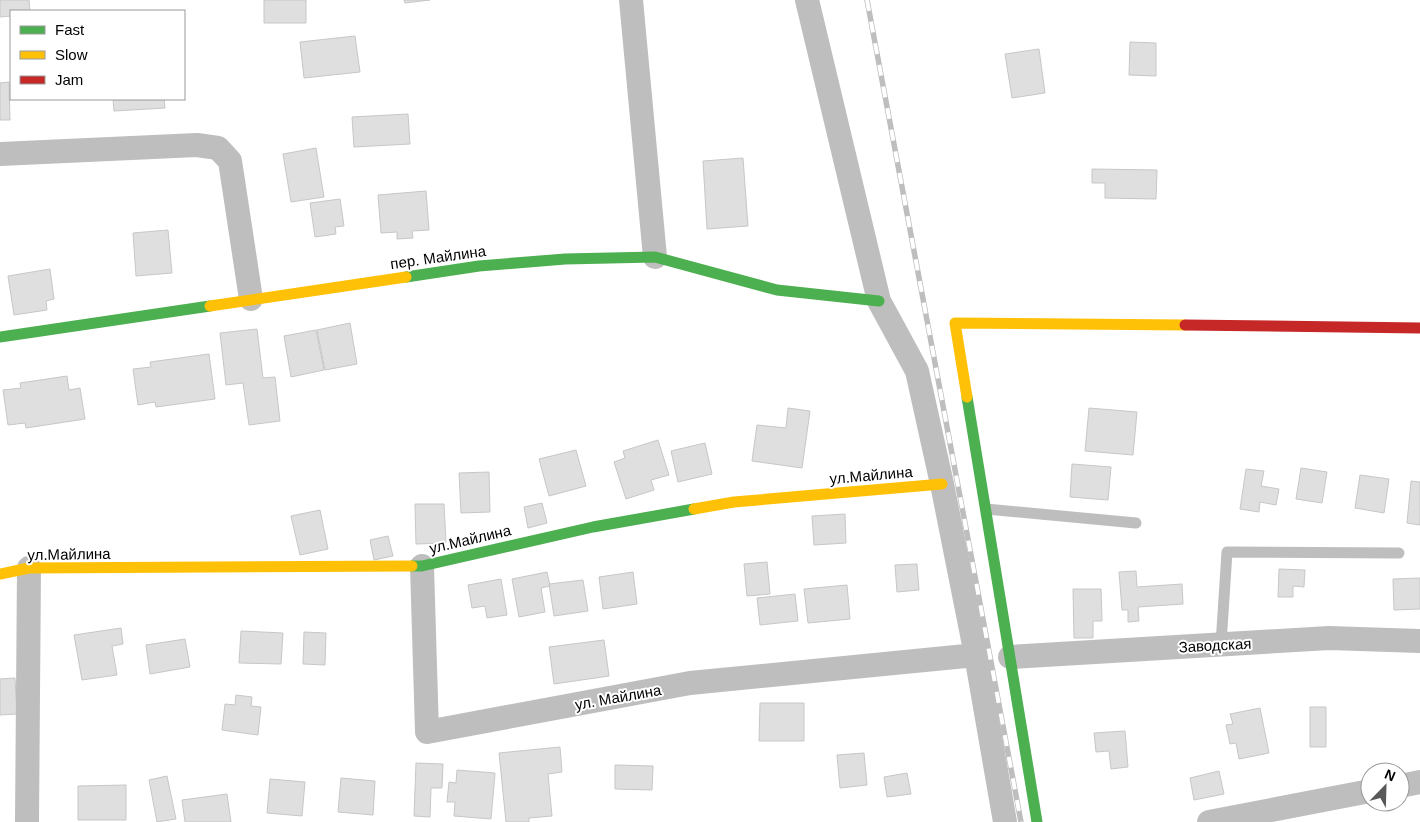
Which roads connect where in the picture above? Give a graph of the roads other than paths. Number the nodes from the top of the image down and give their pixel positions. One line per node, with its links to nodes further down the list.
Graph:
1 (631, 0): 4 (street)
2 (807, 0): 6 (street)
3 (0, 154): 5 (street)
4 (655, 257): 5 (street, пер. Майлина); 6 (street, пер. Майлина)
5 (251, 299): 8 (street, пер. Майлина)
6 (879, 300): 9 (street)
7 (1420, 328): 10 (street)
8 (0, 336)
9 (942, 484): 13 (street, ул.Майлина); 18 (street)
10 (986, 509): 11 (lane); 19 (street)
11 (1136, 523)
12 (1399, 552): 17 (lane)
13 (422, 566): 14 (street, ул.Майлина); 18 (street, ул. Майлина)
14 (28, 568): 15 (street, ул.Майлина); 21 (street)
15 (0, 574)
16 (1420, 641): 17 (street, Заводская)
17 (1221, 644): 19 (street, Заводская)
18 (976, 655): 22 (street)
19 (1010, 656): 23 (street)
20 (1360, 793): 24 (street)
21 (27, 822)
22 (1005, 822)
23 (1037, 822)
24 (1209, 822)

